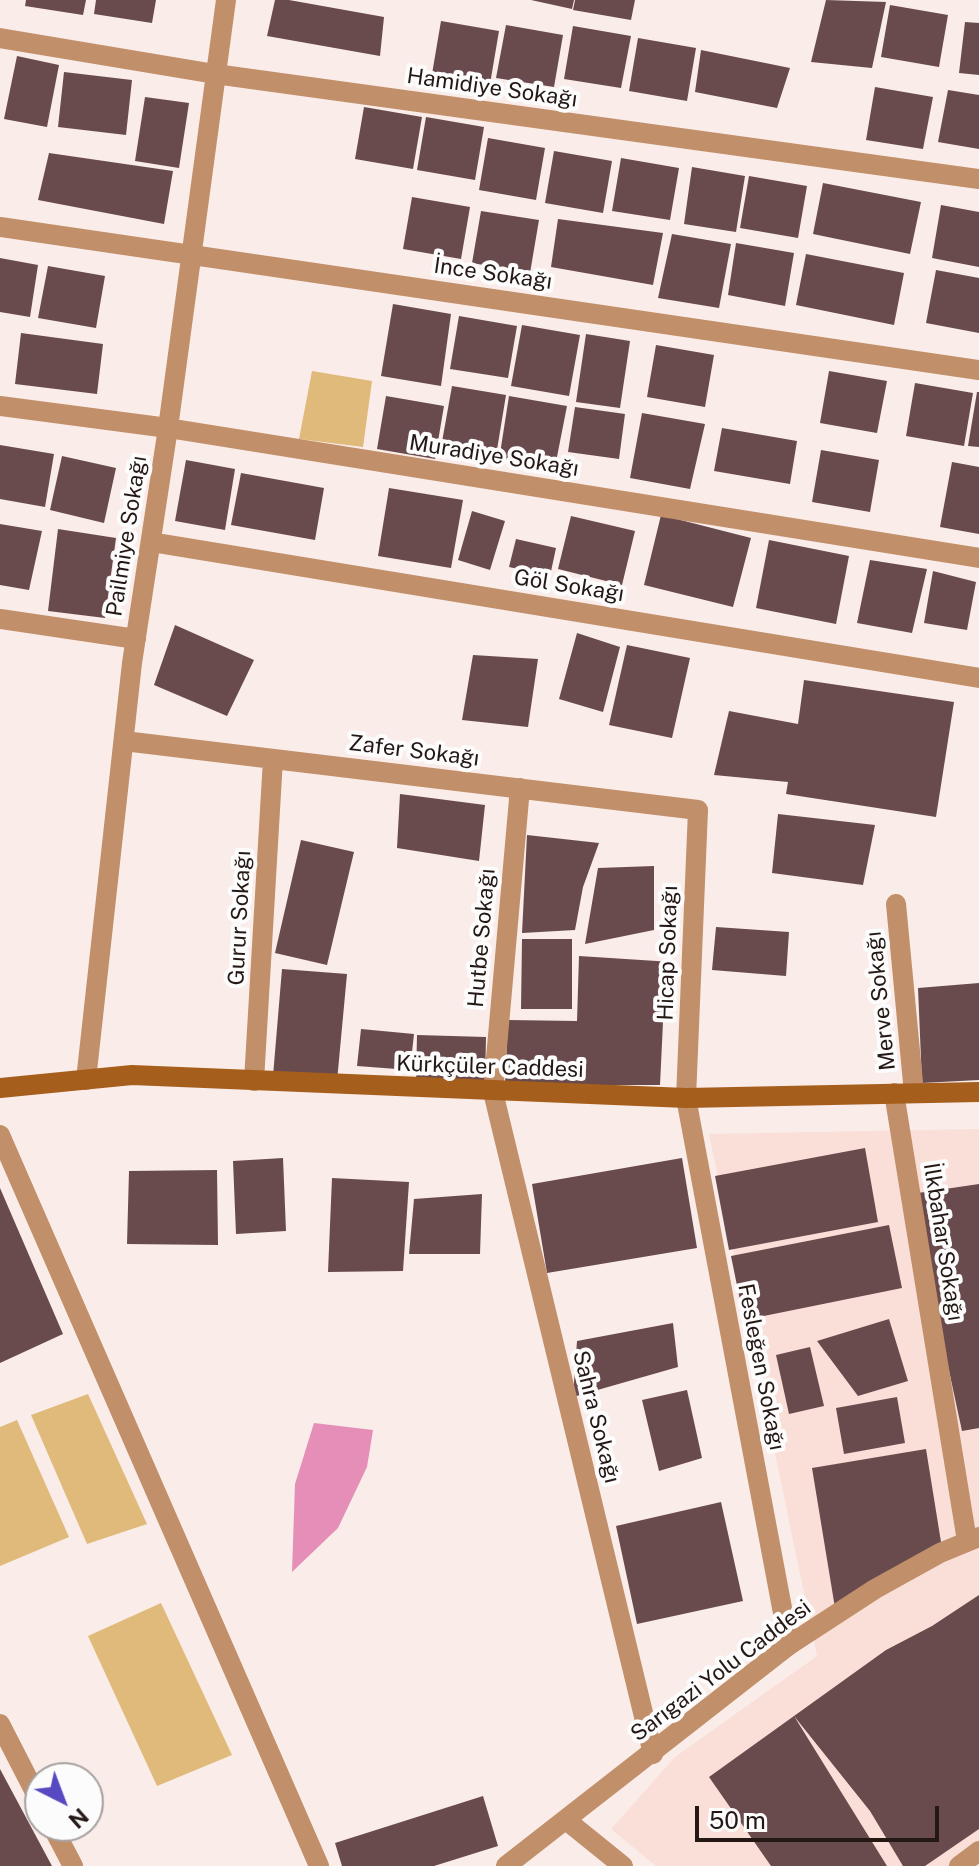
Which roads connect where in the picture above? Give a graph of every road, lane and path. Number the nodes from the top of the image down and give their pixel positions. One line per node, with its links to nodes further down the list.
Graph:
1 (226, 0): 3 (street, Pailmiye Sokağı)
2 (0, 38): 3 (street, Hamidiye Sokağı)
3 (215, 74): 4 (street, Hamidiye Sokağı); 6 (street, Pailmiye Sokağı)
4 (979, 179)
5 (0, 227): 6 (street, İnce Sokağı)
6 (190, 254): 7 (street, İnce Sokağı); 9 (street, Pailmiye Sokağı)
7 (979, 370)
8 (0, 406): 9 (street, Muradiye Sokağı)
9 (168, 428): 10 (street, Pailmiye Sokağı); 11 (street, Muradiye Sokağı)
10 (151, 542): 13 (street, Pailmiye Sokağı); 14 (street, Göl Sokağı)
11 (979, 558)
12 (0, 619): 13 (street)
13 (136, 639): 15 (street, Pailmiye Sokağı)
14 (979, 678)
15 (124, 741): 16 (street, Zafer Sokağı); 20 (street, Pailmiye Sokağı)
16 (273, 759): 17 (street, Zafer Sokağı); 21 (street, Gurur Sokağı)
17 (520, 788): 18 (street, Zafer Sokağı); 23 (street, Hutbe Sokağı)
18 (698, 810): 26 (street, Hicap Sokağı)
19 (896, 904): 25 (street, Merve Sokağı)
20 (86, 1080): 21 (main road, Kürkçüler Caddesi); 22 (main road, Kürkçüler Caddesi)
21 (254, 1081): 23 (main road, Kürkçüler Caddesi)
22 (0, 1088)
23 (493, 1092): 26 (main road, Kürkçüler Caddesi); 31 (street, Sahra Sokağı)
24 (979, 1092): 25 (main road, Kürkçüler Caddesi)
25 (904, 1093): 26 (main road, Kürkçüler Caddesi); 28 (street, İlkbahar Sokağı)
26 (686, 1098): 29 (street, Fesleğen Sokağı)
27 (0, 1135): 37 (street)
28 (973, 1539): 29 (street, Sarıgazi Yolu Caddesi)
29 (789, 1645): 31 (street, Sarıgazi Yolu Caddesi)
30 (0, 1724): 32 (street)
31 (653, 1754): 33 (street, Sarıgazi Yolu Caddesi)
32 (24, 1771)
33 (566, 1820): 38 (street, Sarıgazi Yolu Caddesi); 39 (street)
34 (60, 1842): 36 (street)
35 (979, 1851): 40 (street)
36 (73, 1866)
37 (319, 1866)
38 (506, 1866)
39 (623, 1866)
40 (959, 1866)

